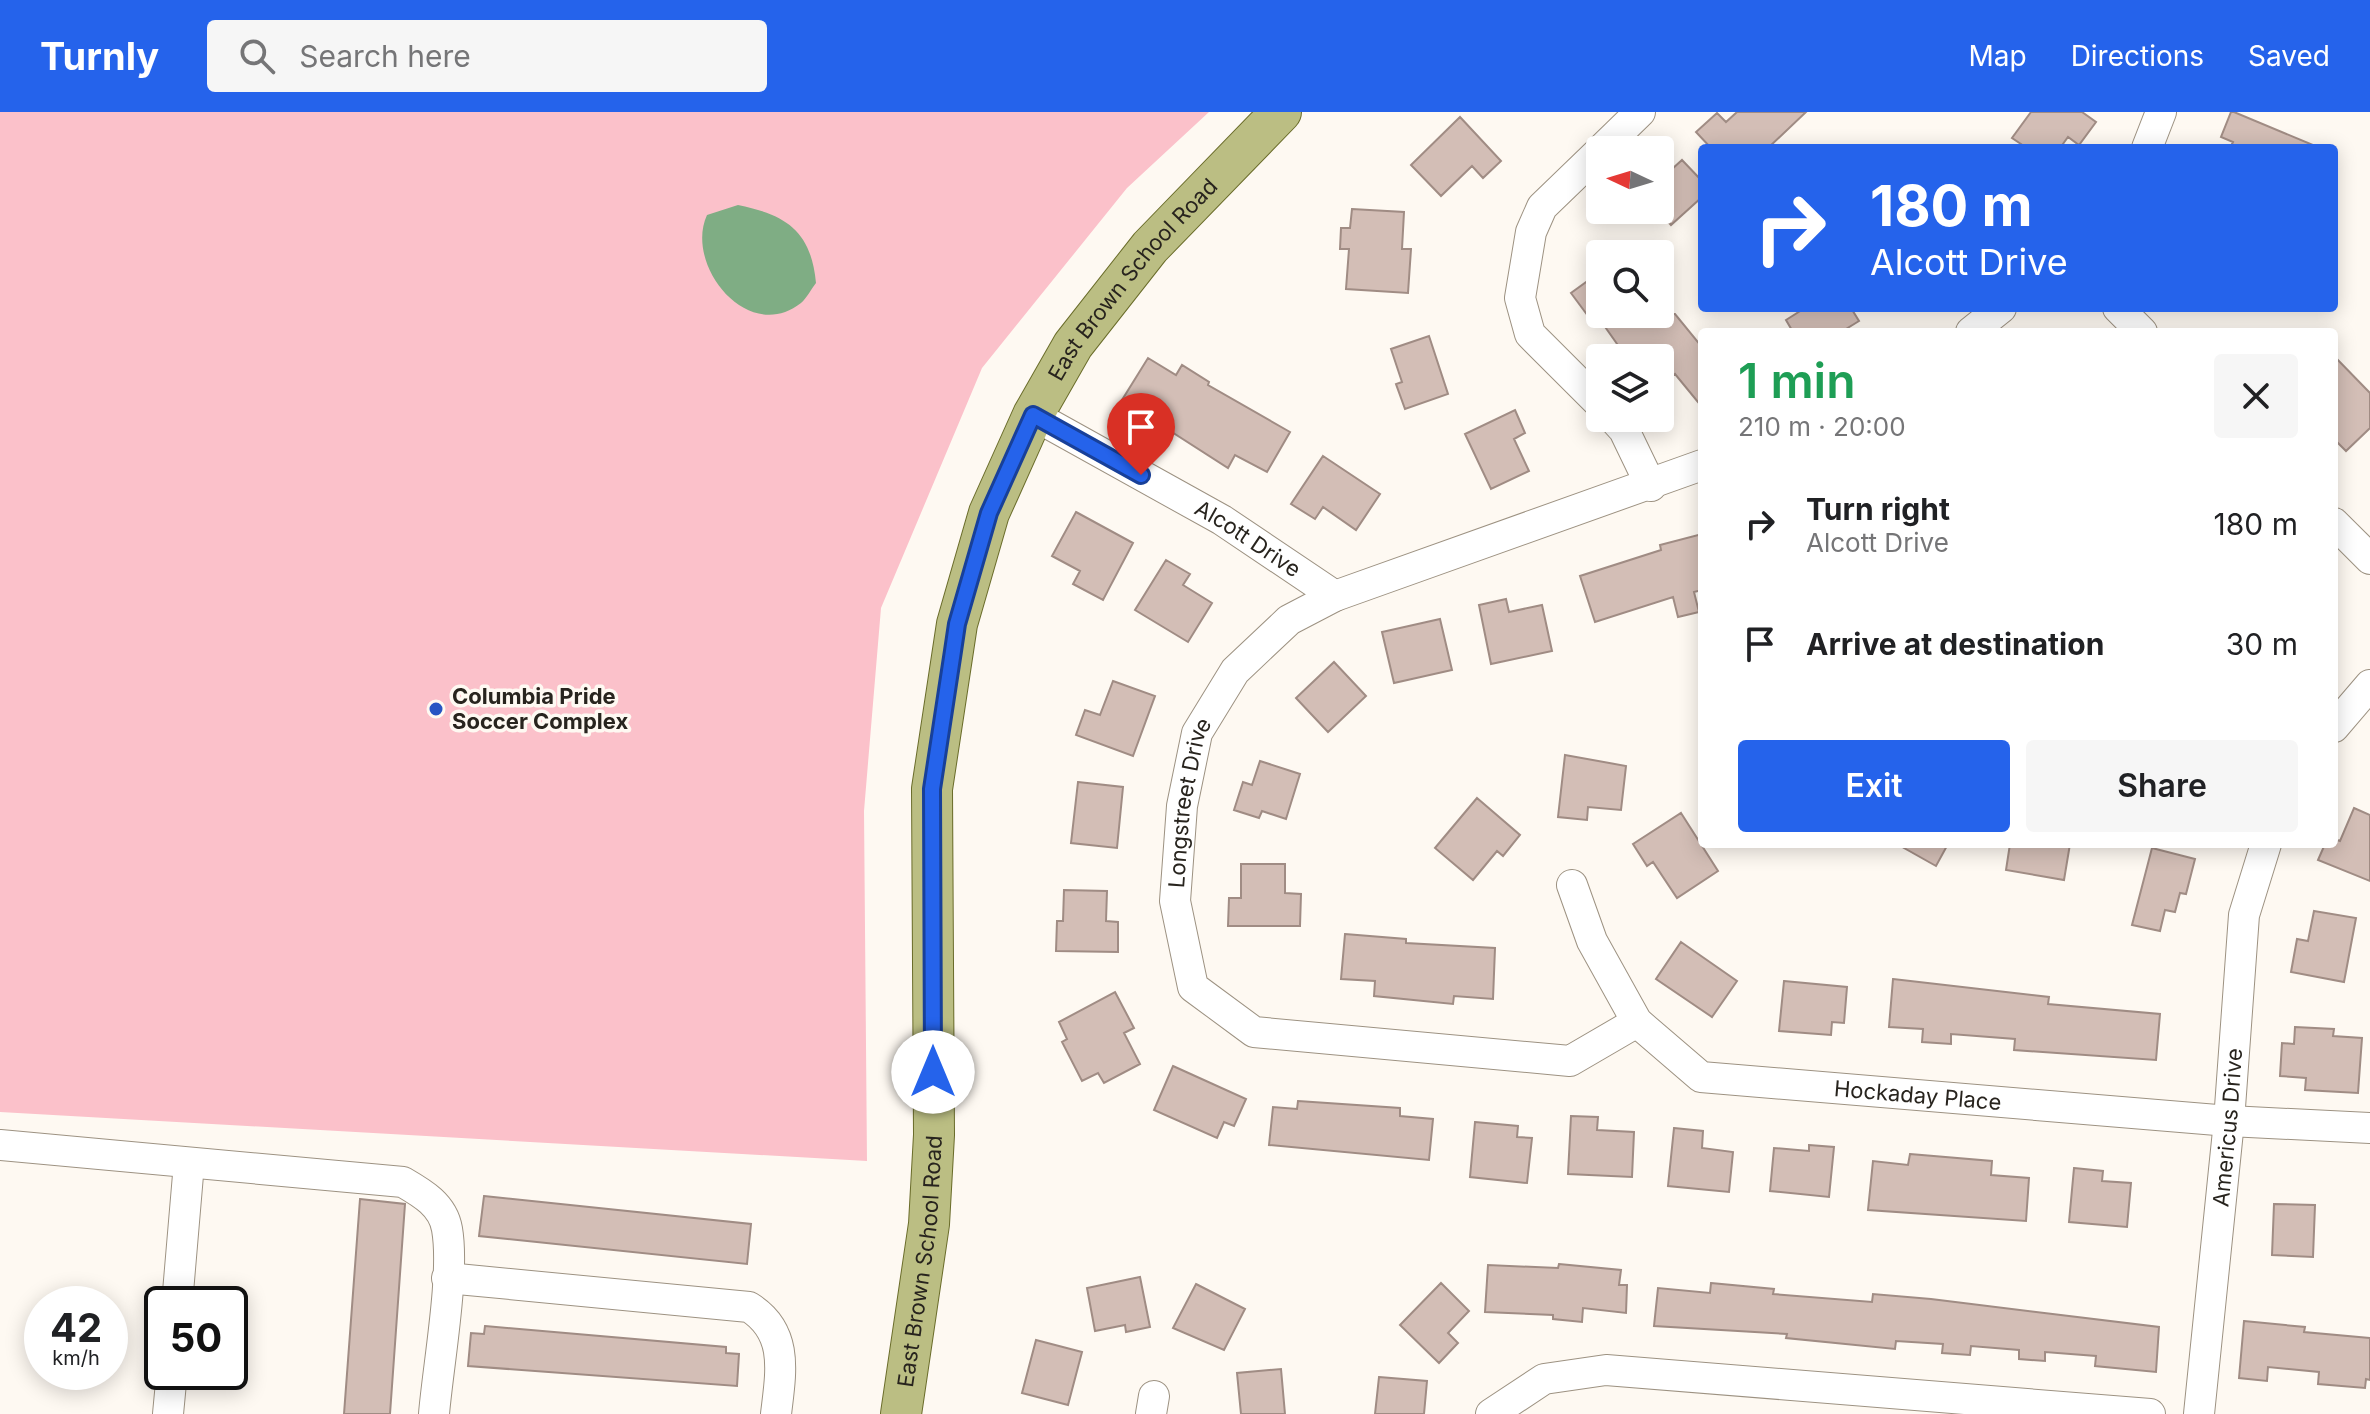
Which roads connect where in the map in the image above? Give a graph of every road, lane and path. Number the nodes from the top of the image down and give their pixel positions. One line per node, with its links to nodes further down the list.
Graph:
1 (1281, 112): 12 (main road, East Brown School Road)
2 (1640, 112): 4 (street)
3 (2161, 112): 5 (street)
4 (1615, 136)
5 (2149, 144)
6 (1586, 164): 11 (street)
7 (1996, 312): 9 (street)
8 (2122, 312): 10 (street)
9 (1976, 328)
10 (2138, 328)
11 (1586, 390)
12 (1033, 415): 18 (street, Alcott Drive); 34 (main road, East Brown School Road)
13 (1625, 432): 15 (street)
14 (1698, 467): 15 (street, Longstreet Drive)
15 (1651, 486): 18 (street, Longstreet Drive)
16 (2338, 527): 17 (street)
17 (2370, 559)
18 (1335, 596): 23 (street, Longstreet Drive)
19 (2370, 685): 20 (street)
20 (2338, 722)
21 (2265, 848): 24 (street, Americus Drive)
22 (1572, 885): 23 (street, Hockaday Place)
23 (1637, 1022): 24 (street, Hockaday Place)
24 (2229, 1121): 25 (street, Hockaday Place); 37 (street, Americus Drive)
25 (2370, 1128)
26 (0, 1145): 27 (street)
27 (189, 1163): 28 (street); 29 (street)
28 (447, 1278): 32 (street); 33 (street)
29 (179, 1286)
30 (170, 1390): 31 (street)
31 (168, 1414)
32 (434, 1414)
33 (776, 1414)
34 (901, 1414)
35 (1491, 1414): 36 (street)
36 (2150, 1414)
37 (2199, 1414)

